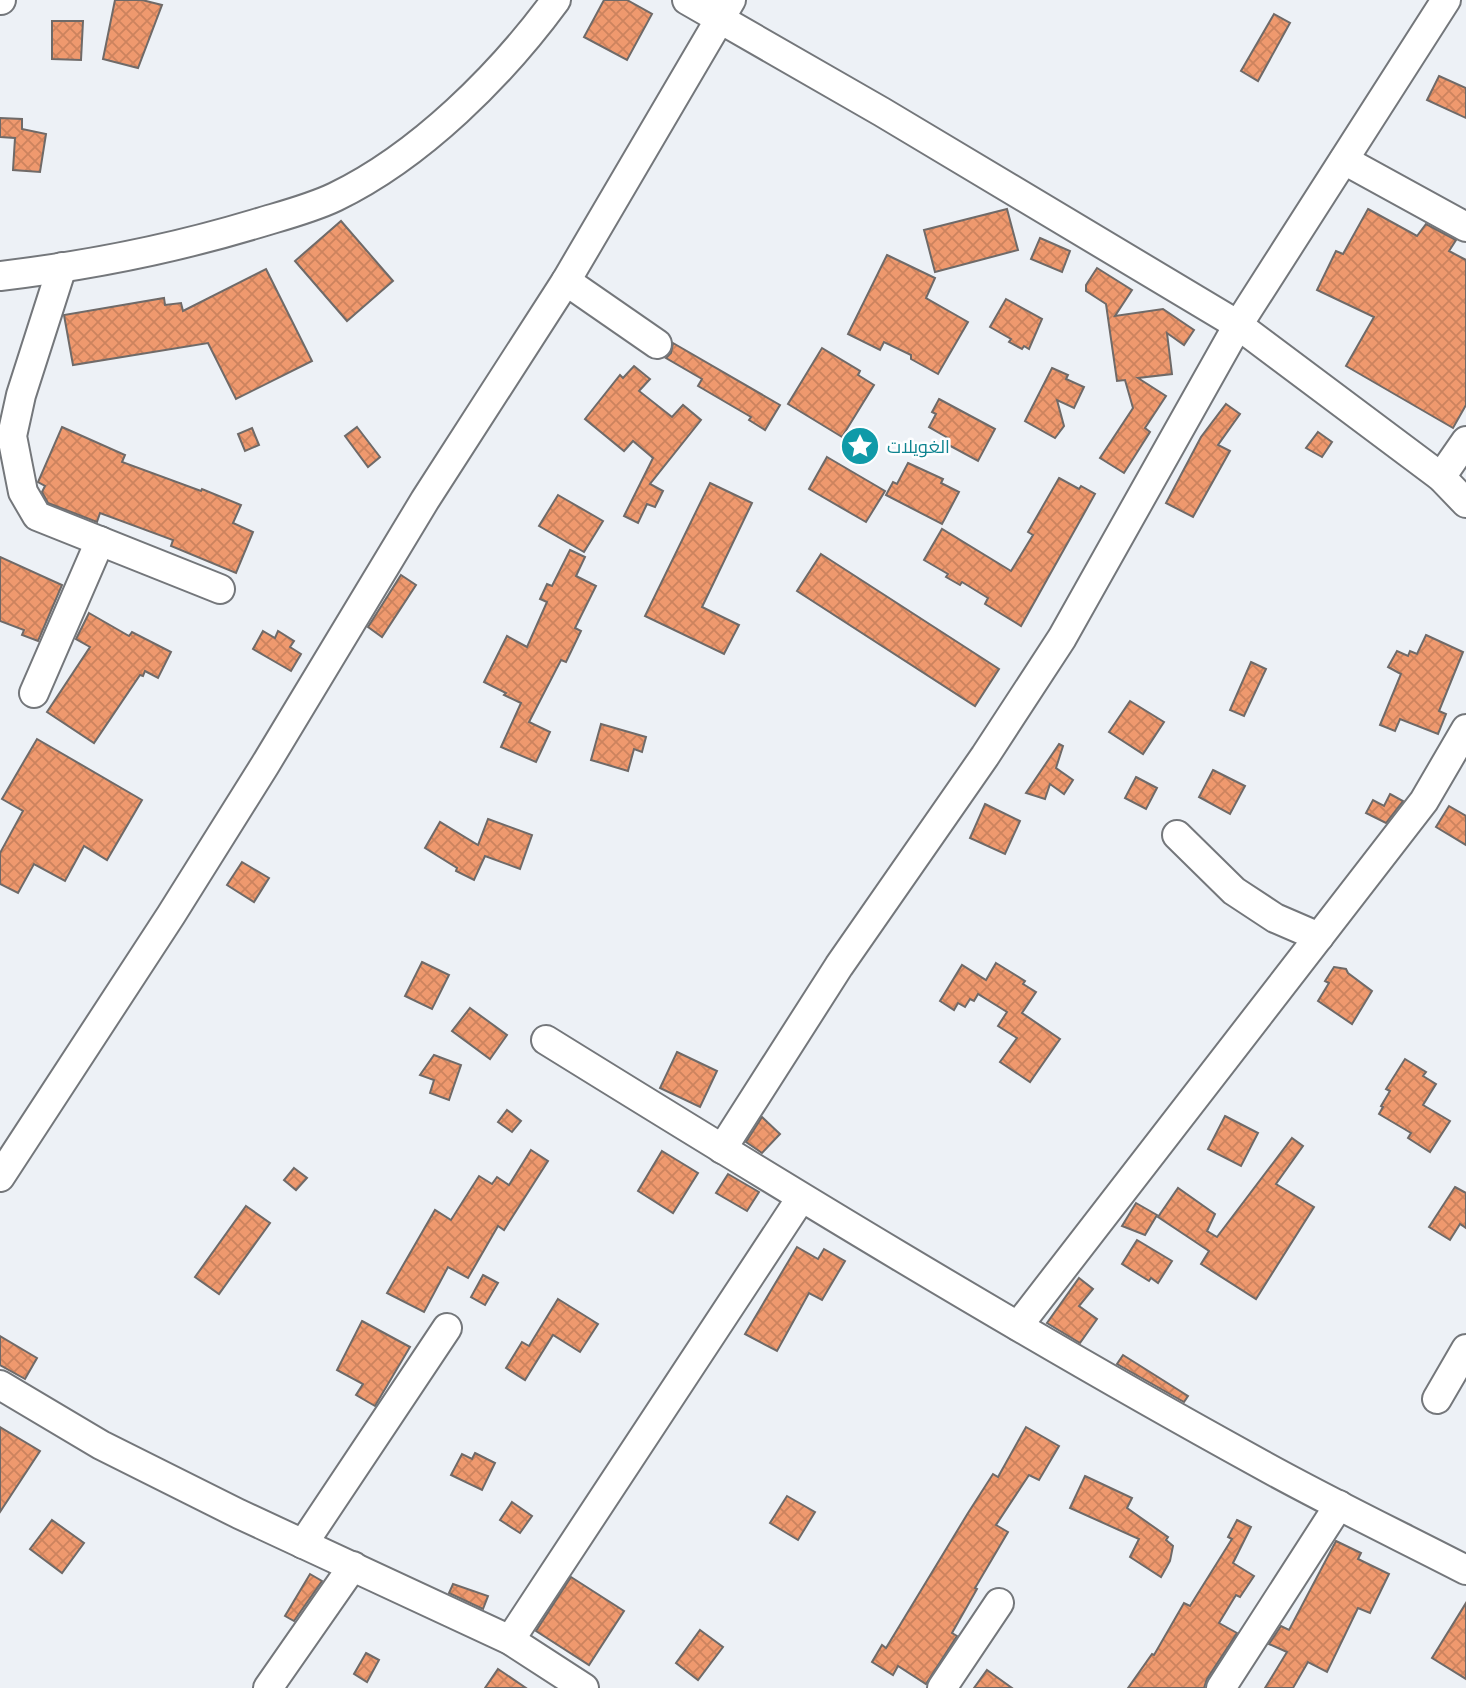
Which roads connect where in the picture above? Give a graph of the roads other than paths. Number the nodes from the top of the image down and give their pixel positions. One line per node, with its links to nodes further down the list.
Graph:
1 (556, 0): 7 (street)
2 (687, 0): 4 (street)
3 (1446, 0): 5 (street)
4 (725, 9): 9 (street); 10 (street)
5 (1343, 160): 6 (street); 10 (street)
6 (1466, 227)
7 (62, 267): 8 (street); 15 (street)
8 (0, 276)
9 (566, 281): 11 (street); 23 (street)
10 (1238, 326): 13 (street); 22 (street)
11 (657, 344)
12 (1466, 441): 13 (street)
13 (1441, 477): 14 (street)
14 (1466, 503)
15 (100, 541): 16 (street); 17 (street)
16 (220, 589)
17 (34, 693)
18 (1466, 729): 20 (street)
19 (1177, 835): 20 (street)
20 (1319, 937): 25 (street)
21 (545, 1040): 22 (street)
22 (722, 1149): 24 (street)
23 (0, 1177)
24 (801, 1198): 25 (street); 35 (street)
25 (1018, 1326): 30 (street)
26 (447, 1328): 31 (street)
27 (1466, 1349): 29 (street)
28 (0, 1385): 31 (street)
29 (1437, 1399)
30 (1339, 1505): 33 (street); 39 (street)
31 (303, 1544): 32 (street)
32 (353, 1566): 35 (street); 36 (street)
33 (1466, 1570)
34 (999, 1603): 38 (street)
35 (510, 1640): 37 (street)
36 (268, 1688)
37 (584, 1688)
38 (942, 1688)
39 (1221, 1688)

